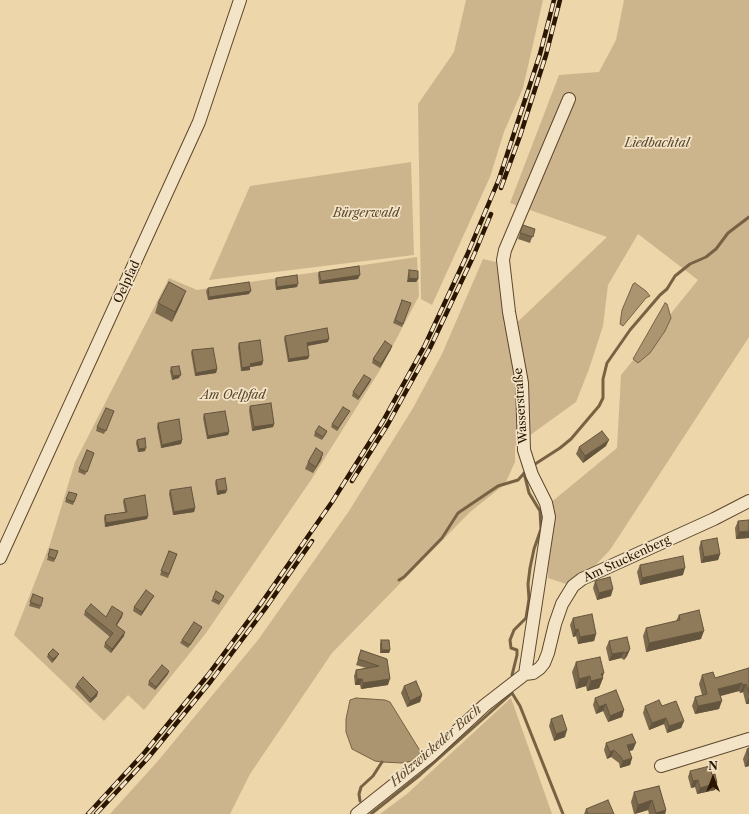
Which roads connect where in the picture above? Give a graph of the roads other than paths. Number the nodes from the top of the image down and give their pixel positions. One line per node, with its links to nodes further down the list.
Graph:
1 (240, 0): 4 (street, Oelpfad)
2 (569, 99): 5 (street, Wasserstraße)
3 (749, 501): 5 (street, Am Stuckenberg)
4 (0, 558)
5 (529, 673): 8 (street)
6 (749, 739): 7 (street)
7 (661, 766)
8 (357, 814)

